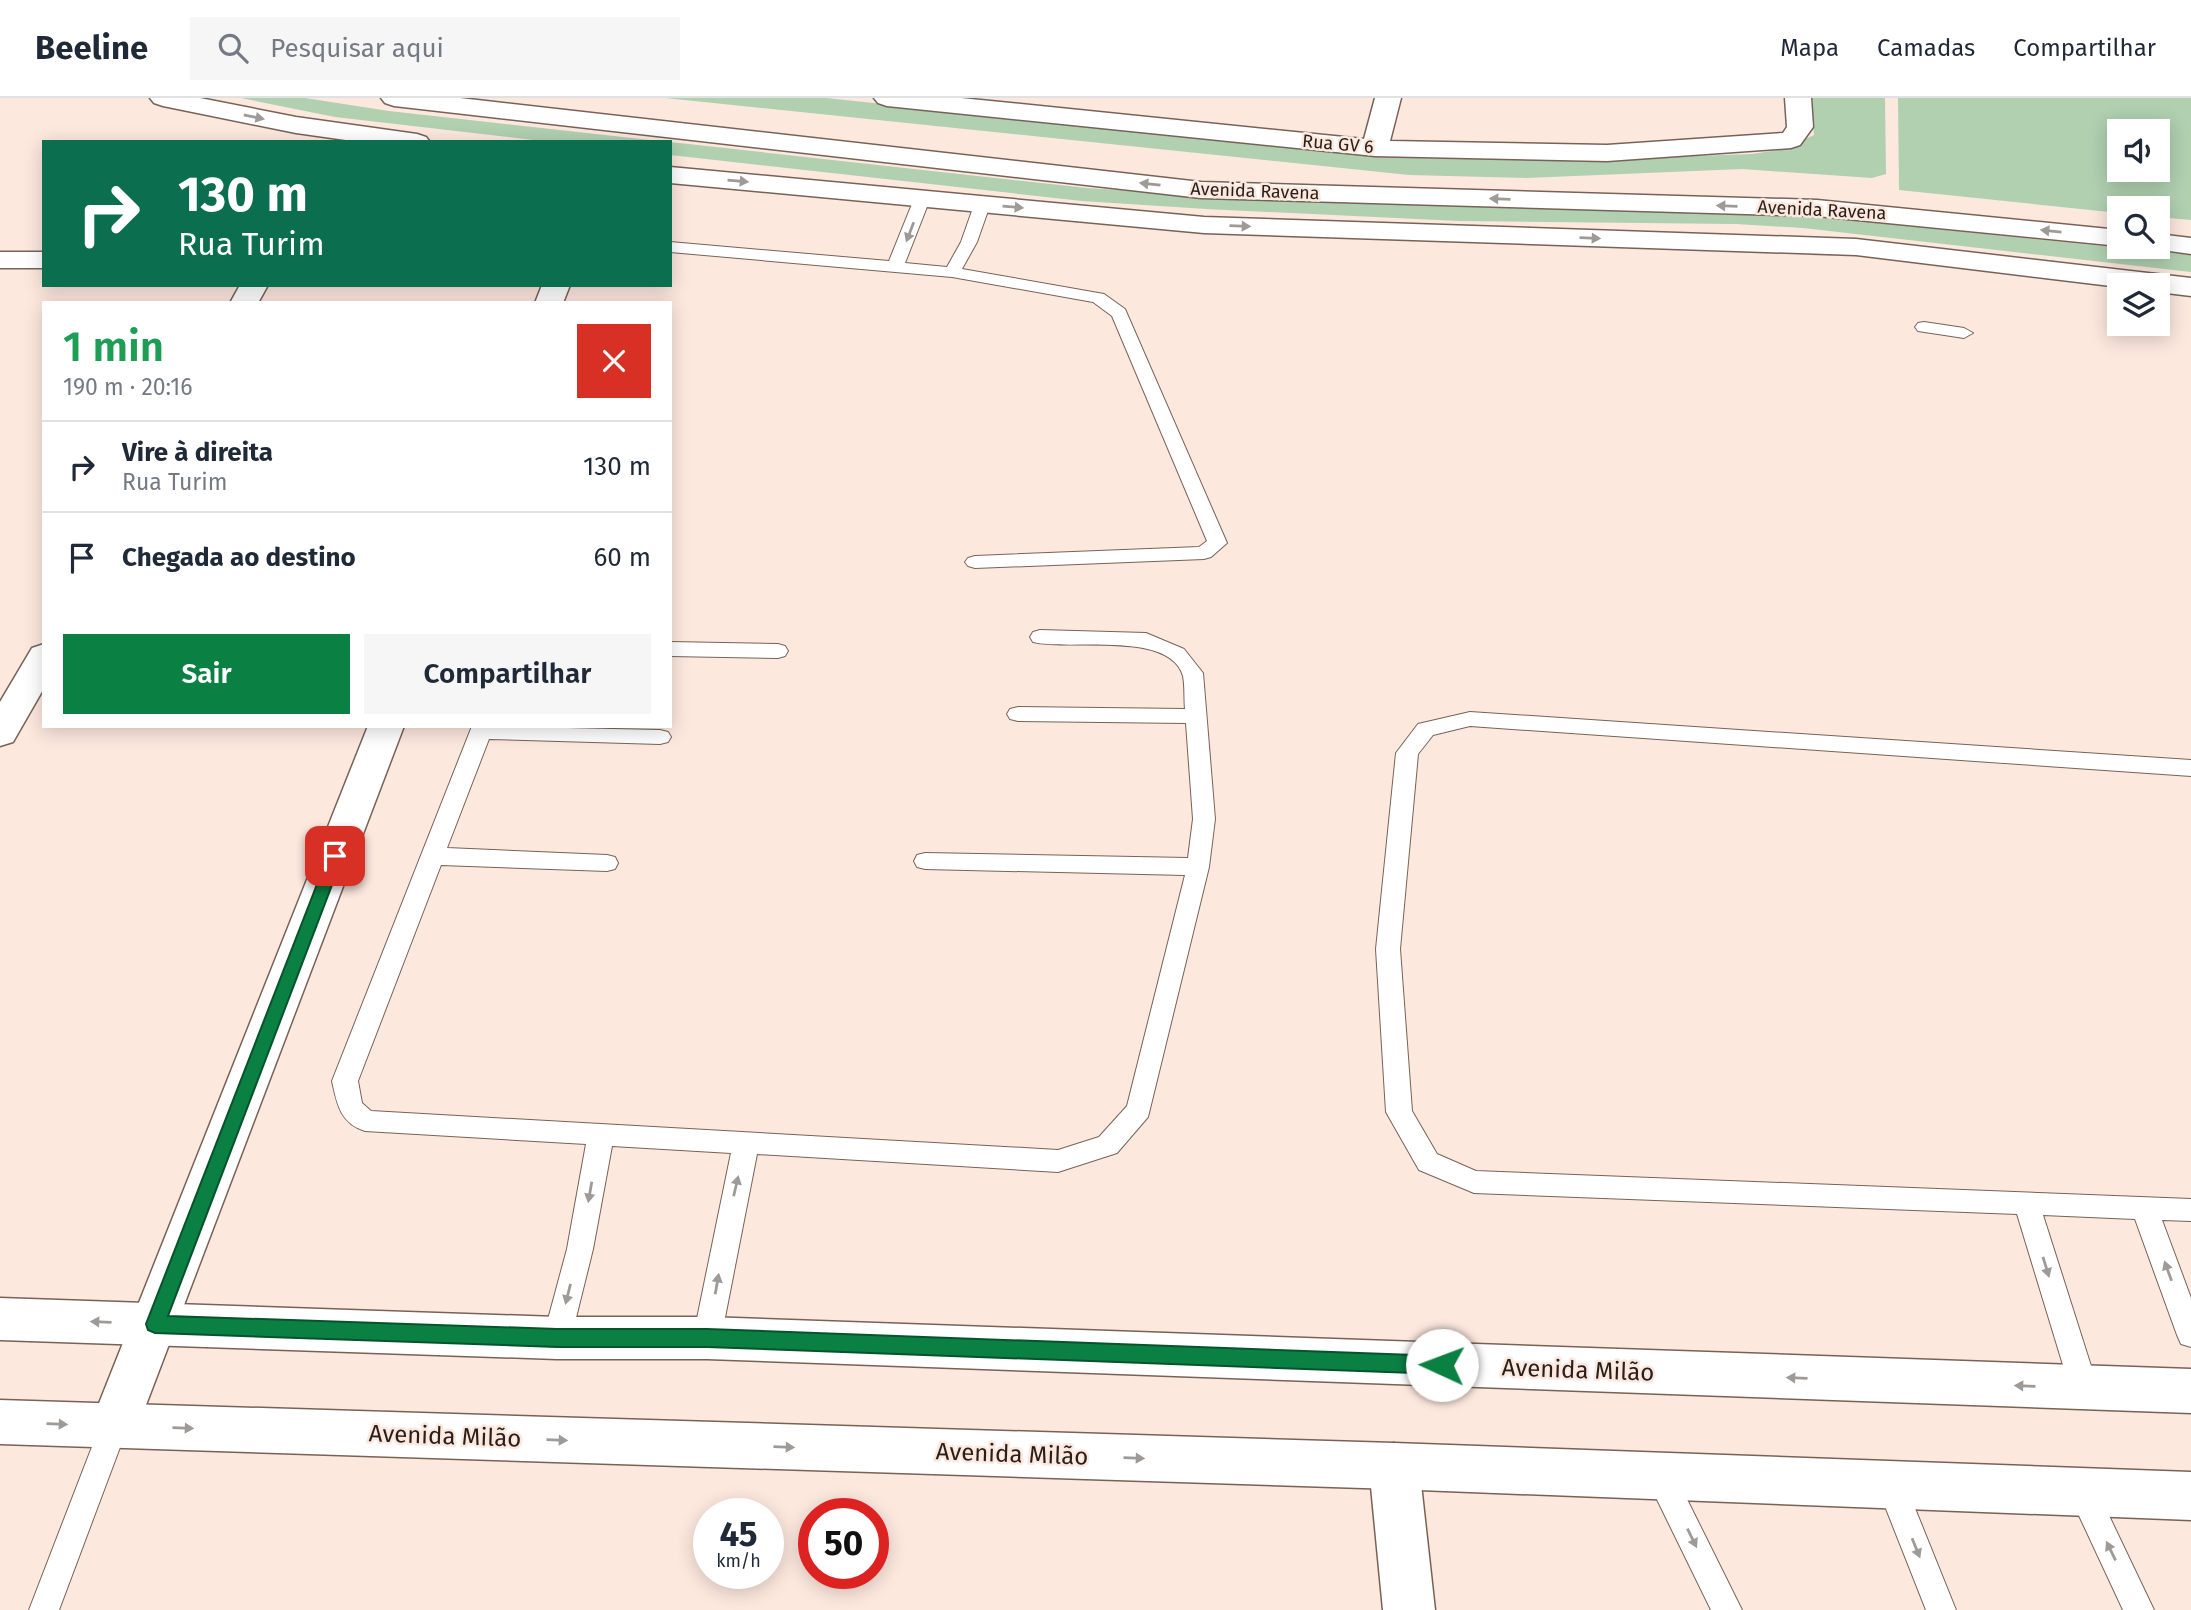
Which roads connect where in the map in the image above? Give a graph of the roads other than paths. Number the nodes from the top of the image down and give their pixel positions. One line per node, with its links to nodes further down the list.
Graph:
1 (163, 98): 7 (street, one-way to 7)
2 (394, 98): 12 (street, Avenida Ravena, one-way to 2)
3 (887, 98): 6 (street, Rua GV 6)
4 (1388, 98): 8 (street)
5 (1798, 98): 8 (street, Rua GV 6)
6 (979, 103): 8 (street, Rua GV 6)
7 (403, 140)
8 (1375, 148)
9 (672, 175): 10 (street, Avenida Ravena, one-way to 10)
10 (922, 199): 11 (street, Avenida Ravena); 18 (lane, one-way to 18)
11 (982, 205): 19 (lane); 20 (street, Avenida Ravena, one-way to 20)
12 (2107, 237)
13 (2170, 243): 14 (street)
14 (2191, 246)
15 (672, 247): 18 (lane)
16 (0, 260): 17 (street)
17 (42, 260)
18 (896, 265): 19 (lane)
19 (952, 272): 23 (lane)
20 (2191, 287)
21 (1924, 327): 22 (lane)
22 (1964, 333)
23 (975, 562)
24 (1040, 636): 29 (lane)
25 (672, 649): 26 (lane)
26 (778, 651)
27 (42, 660): 32 (street)
28 (1018, 714): 29 (lane)
29 (1196, 716): 38 (lane)
30 (385, 728): 45 (street)
31 (481, 729): 33 (lane); 35 (lane)
32 (0, 733)
33 (660, 737)
34 (2191, 768): 41 (lane)
35 (432, 856): 37 (lane); 39 (lane)
36 (925, 861): 38 (lane)
37 (607, 863)
38 (1198, 867): 40 (lane)
39 (601, 1134): 40 (lane); 47 (lane, one-way to 47)
40 (746, 1143): 48 (lane, one-way to 40)
41 (2026, 1202): 42 (lane); 49 (lane, one-way to 49)
42 (2144, 1208): 43 (lane); 46 (lane, one-way to 42)
43 (2191, 1210)
44 (0, 1319): 45 (street, Avenida Milão, one-way to 44)
45 (155, 1324): 47 (street, Avenida Milão); 52 (street)
46 (2191, 1335)
47 (557, 1338): 48 (street, Avenida Milão)
48 (707, 1338): 49 (street, Avenida Milão, one-way to 48)
49 (2084, 1388): 50 (street, Avenida Milão)
50 (2191, 1391)
51 (0, 1422): 52 (street, Avenida Milão, one-way to 52)
52 (114, 1426): 53 (street, Avenida Milão, one-way to 53); 58 (lane)
53 (1394, 1466): 54 (street, Avenida Milão); 59 (street)
54 (1661, 1477): 55 (street, Avenida Milão); 60 (lane, one-way to 60)
55 (1892, 1486): 56 (street, Avenida Milão); 61 (lane, one-way to 61)
56 (2083, 1492): 57 (street, Avenida Milão); 62 (lane, one-way to 56)
57 (2191, 1496)
58 (44, 1610)
59 (1409, 1610)
60 (1727, 1610)
61 (1941, 1610)
62 (2139, 1610)

